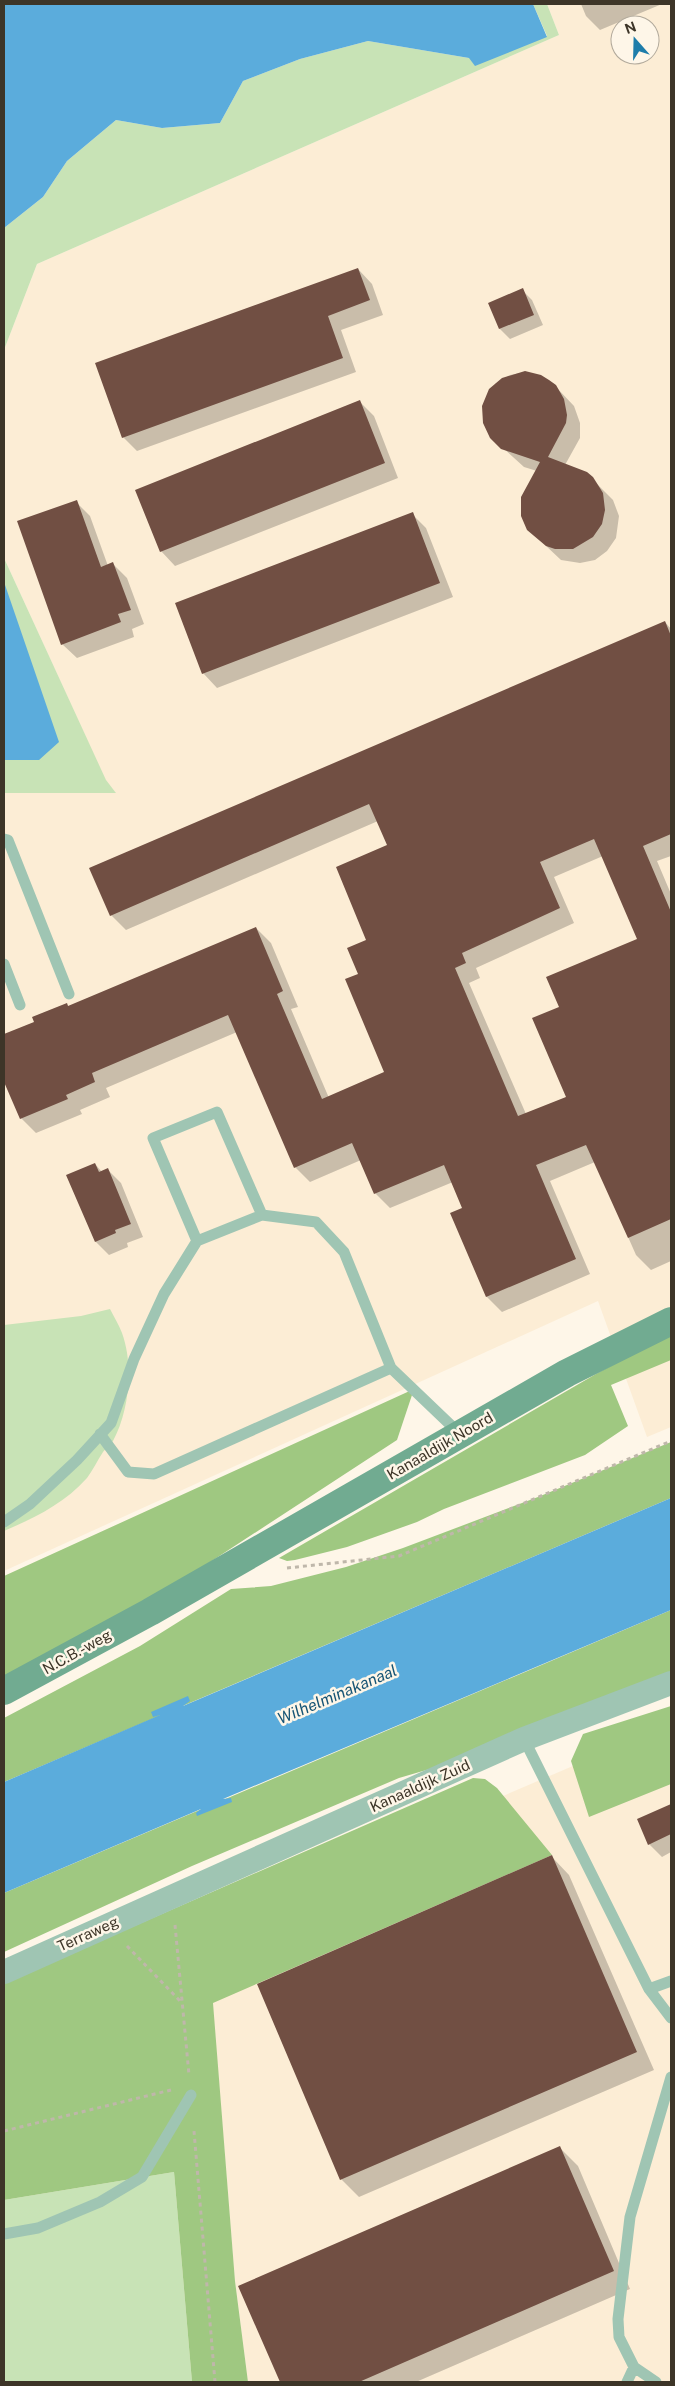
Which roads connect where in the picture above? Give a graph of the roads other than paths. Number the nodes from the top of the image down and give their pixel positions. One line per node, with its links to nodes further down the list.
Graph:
1 (4, 839): 3 (lane)
2 (4, 964): 4 (lane)
3 (69, 994)
4 (20, 1005)
5 (262, 1215): 6 (lane); 6 (lane); 8 (lane)
6 (197, 1241): 9 (lane)
7 (671, 1321): 10 (street, Kanaaldijk Noord)
8 (391, 1368): 9 (lane); 10 (lane)
9 (100, 1434): 11 (lane)
10 (460, 1434): 12 (street, Kanaaldijk Noord)
11 (4, 1522)
12 (150, 1612): 14 (street, N.C.B.-weg)
13 (671, 1684): 15 (street, Kanaaldijk Zuid)
14 (4, 1691)
15 (524, 1739): 16 (street, Kanaaldijk Zuid); 19 (lane)
16 (173, 1897): 17 (street, Terraweg)
17 (4, 1972)
18 (671, 1981): 19 (lane)
19 (649, 1989): 20 (lane)
20 (671, 2018)
21 (671, 2077): 24 (lane)
22 (191, 2095): 23 (lane)
23 (4, 2234)
24 (634, 2368): 25 (lane); 26 (lane)
25 (627, 2382)
26 (656, 2382)

